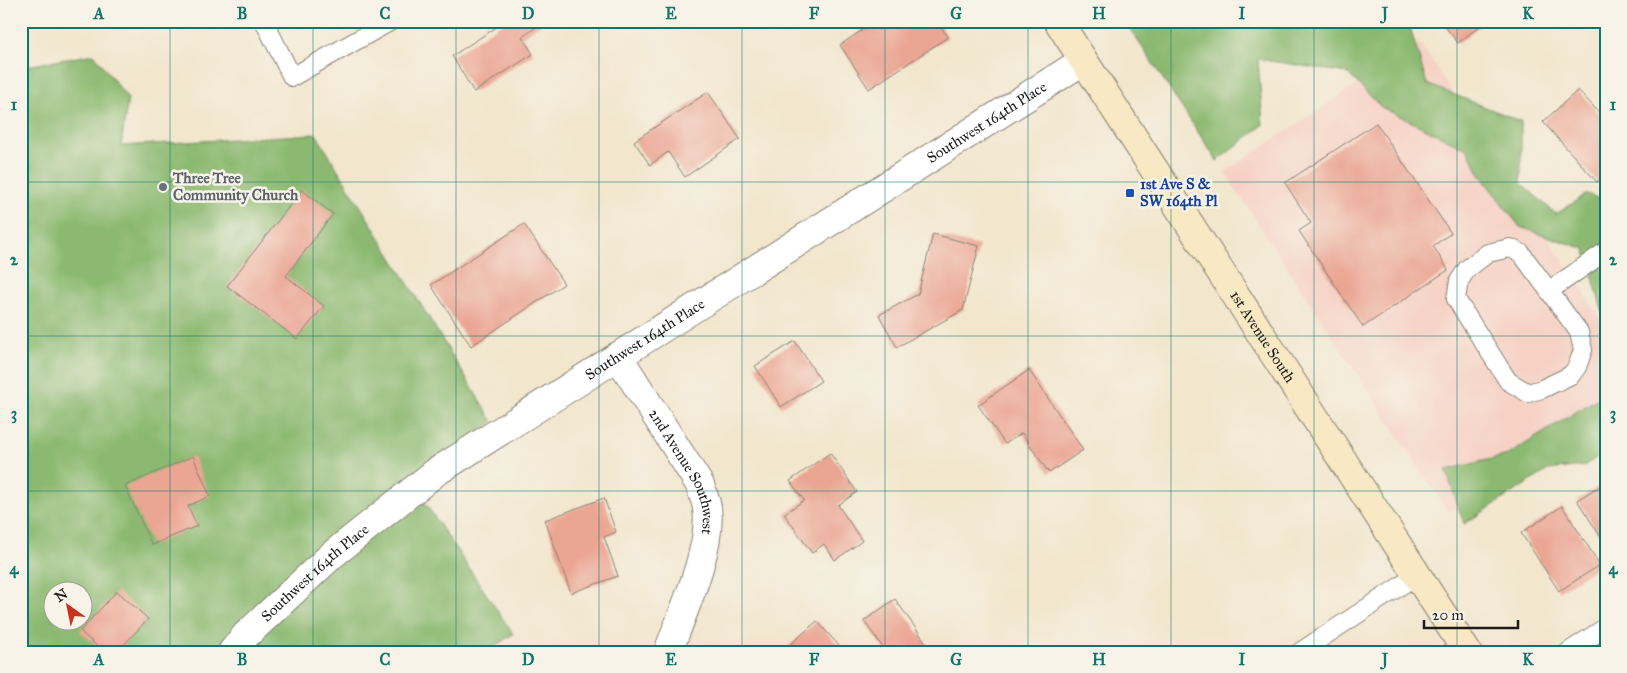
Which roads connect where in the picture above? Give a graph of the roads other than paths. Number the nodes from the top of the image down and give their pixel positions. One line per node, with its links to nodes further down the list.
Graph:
1 (264, 21): 2 (lane)
2 (391, 21)
3 (1058, 21): 4 (main road, 1st Avenue South)
4 (1083, 61): 7 (street, Southwest 164th Place); 8 (main road, 1st Avenue South)
5 (1606, 251): 6 (lane)
6 (1549, 291): 6 (lane)
7 (618, 356): 10 (street, Southwest 164th Place); 11 (street, 2nd Avenue Southwest)
8 (1417, 575): 12 (lane); 13 (main road, 1st Avenue South)
9 (1606, 627): 14 (lane)
10 (232, 652)
11 (668, 652)
12 (1300, 652)
13 (1467, 652)
14 (1568, 652)

